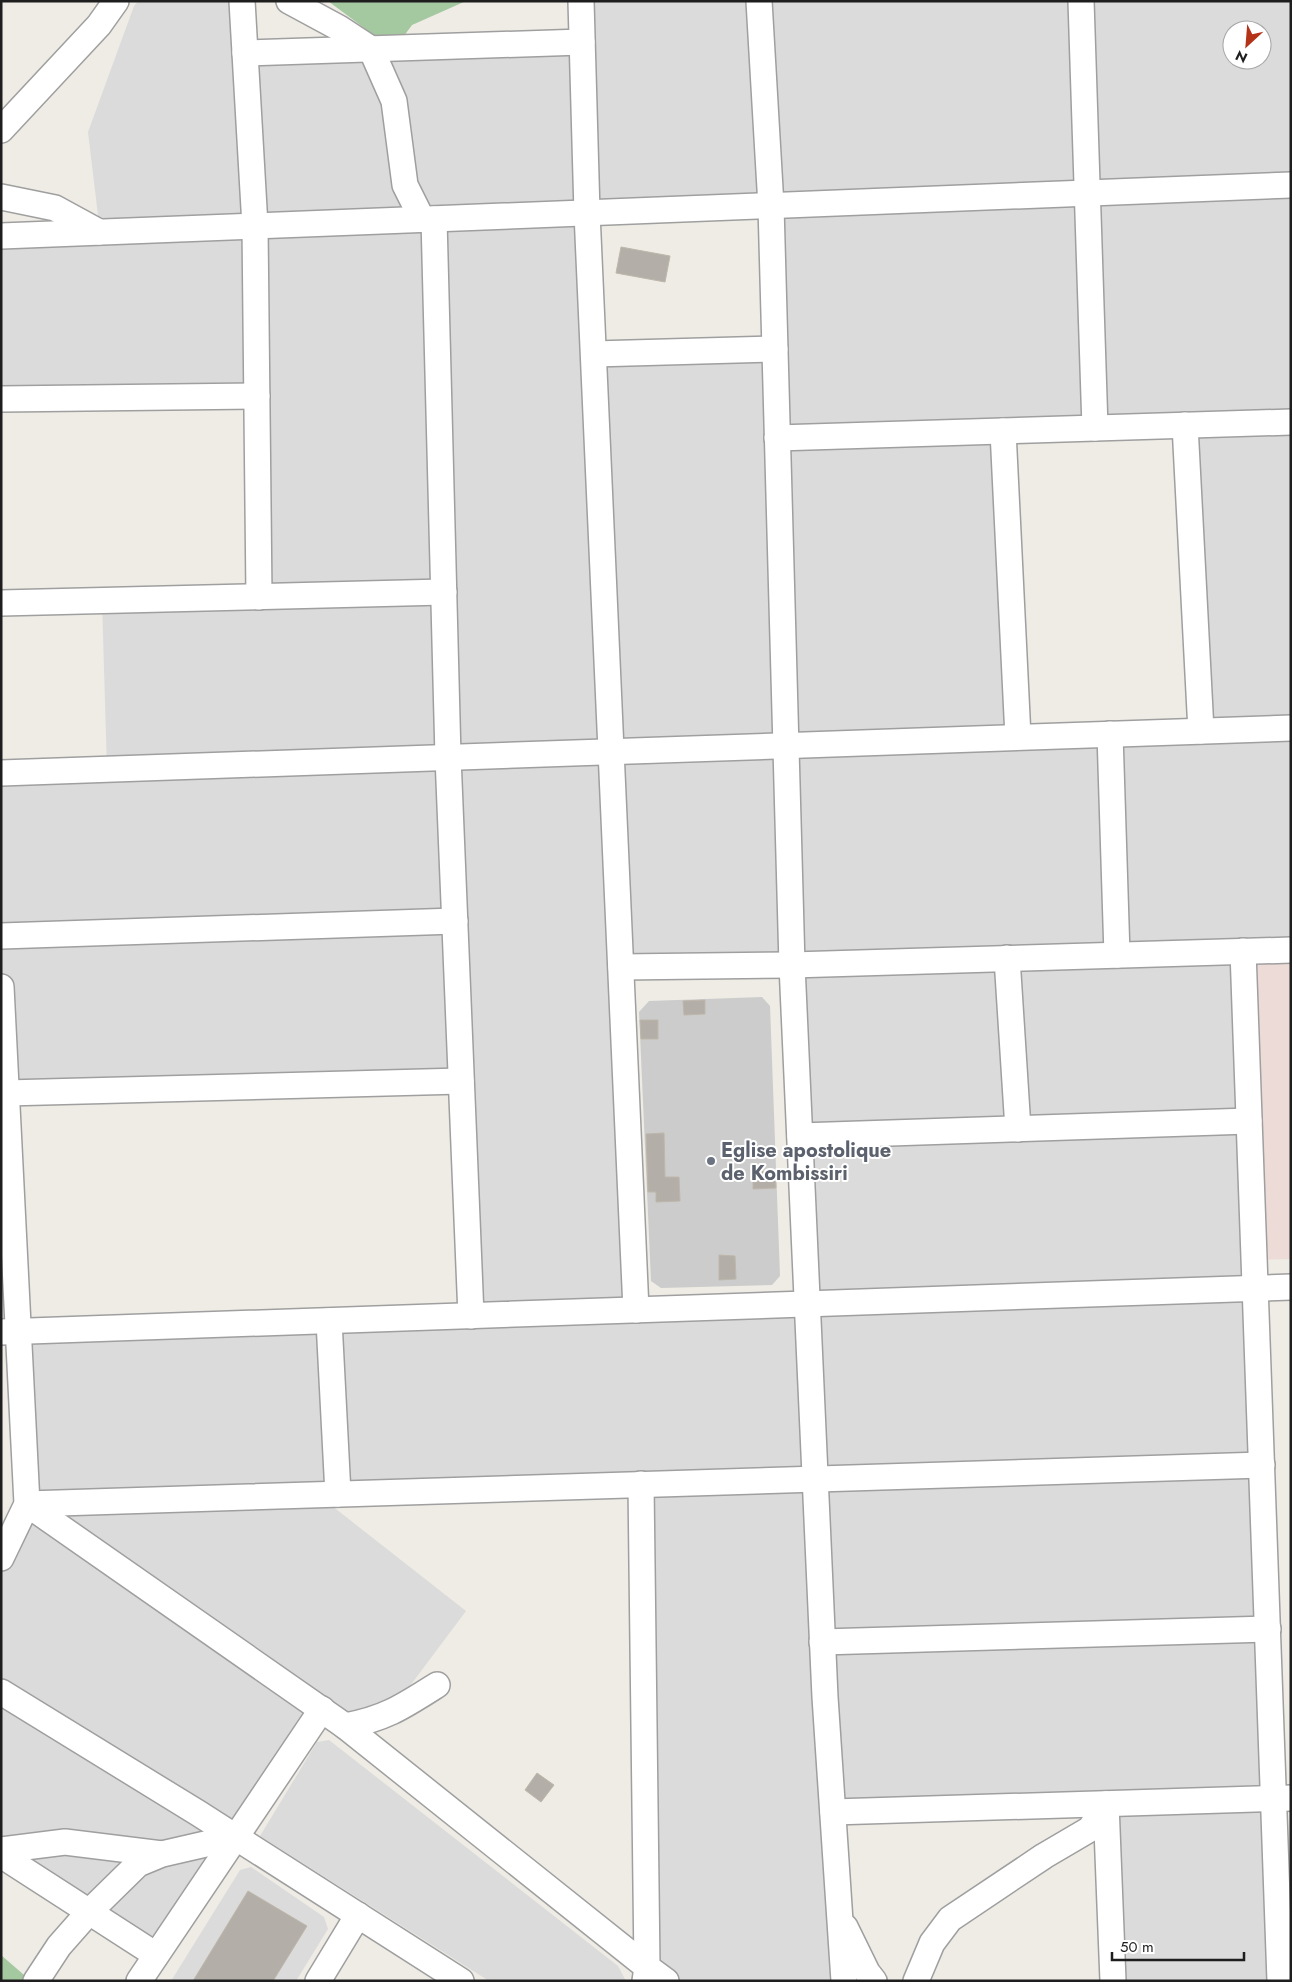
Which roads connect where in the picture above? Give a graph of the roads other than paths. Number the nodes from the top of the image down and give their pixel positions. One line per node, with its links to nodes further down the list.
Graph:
1 (116, 1): 10 (street)
2 (242, 1): 9 (street)
3 (289, 1): 8 (street)
4 (581, 1): 7 (street)
5 (759, 1): 14 (street)
6 (1081, 1): 12 (street)
7 (582, 42): 8 (street); 15 (street)
8 (371, 49): 9 (street); 16 (street)
9 (245, 54): 17 (street)
10 (1, 130)
11 (1291, 186): 12 (street)
12 (1087, 193): 14 (street); 26 (street)
13 (1, 197): 18 (street)
14 (771, 206): 15 (street); 20 (street)
15 (587, 213): 16 (street); 21 (street)
16 (428, 219): 17 (street); 29 (street)
17 (255, 226): 18 (street); 22 (street)
18 (100, 232): 19 (street)
19 (1, 236)
20 (775, 349): 21 (street); 28 (street)
21 (594, 354): 37 (street)
22 (257, 396): 23 (street); 30 (street)
23 (1, 399)
24 (1291, 422): 25 (street)
25 (1185, 426): 26 (street); 33 (street)
26 (1095, 428): 27 (street)
27 (1003, 431): 28 (street); 35 (street)
28 (777, 438): 36 (street)
29 (444, 592): 30 (street); 38 (street)
30 (259, 597): 31 (street)
31 (1, 603)
32 (1291, 728): 33 (street)
33 (1201, 731): 34 (street)
34 (1110, 734): 35 (street); 44 (street)
35 (1018, 737): 36 (street)
36 (786, 745): 37 (street); 46 (street)
37 (612, 751): 38 (street); 47 (street)
38 (448, 757): 39 (street); 40 (street)
39 (1, 773)
40 (455, 921): 41 (street); 49 (street)
41 (1, 936)
42 (1291, 950): 43 (street)
43 (1243, 951): 44 (street); 51 (street)
44 (1117, 955): 45 (street)
45 (1008, 958): 46 (street); 52 (street)
46 (792, 965): 47 (street); 53 (street)
47 (621, 967): 57 (street)
48 (1, 986): 50 (street)
49 (461, 1081): 50 (street); 58 (street)
50 (4, 1093): 60 (street)
51 (1249, 1120): 52 (street); 55 (street)
52 (1018, 1129): 53 (street)
53 (800, 1136): 56 (street)
54 (1291, 1287): 55 (street)
55 (1255, 1288): 56 (street); 61 (street)
56 (807, 1304): 57 (street); 62 (street)
57 (636, 1310): 58 (street)
58 (471, 1316): 59 (street)
59 (329, 1320): 60 (street); 64 (street)
60 (10, 1331): 65 (street)
61 (1262, 1465): 62 (street); 67 (street)
62 (815, 1478): 63 (street); 68 (street)
63 (642, 1484): 64 (street); 84 (street)
64 (338, 1494): 65 (street)
65 (27, 1504): 66 (street); 71 (street)
66 (1, 1558)
67 (1268, 1629): 68 (street); 73 (street)
68 (822, 1642): 75 (street)
69 (437, 1685): 72 (street)
70 (1, 1692): 76 (street)
71 (322, 1709): 72 (street); 76 (street)
72 (345, 1726): 84 (street)
73 (1282, 1798): 74 (street); 93 (street)
74 (1106, 1804): 75 (street); 91 (street); 92 (street)
75 (832, 1812): 82 (street)
76 (236, 1837): 78 (street); 81 (street); 83 (street)
77 (1, 1850): 78 (street)
78 (162, 1854): 80 (street)
79 (1, 1855): 80 (street)
80 (89, 1912): 83 (street); 85 (street)
81 (358, 1915): 87 (street); 88 (street)
82 (840, 1915): 89 (street); 90 (street)
83 (156, 1955): 86 (street)
84 (653, 1976)
85 (36, 1981)
86 (139, 1981)
87 (318, 1981)
88 (461, 1981)
89 (844, 1981)
90 (874, 1981)
91 (916, 1981)
92 (1113, 1981)
93 (1280, 1981)

